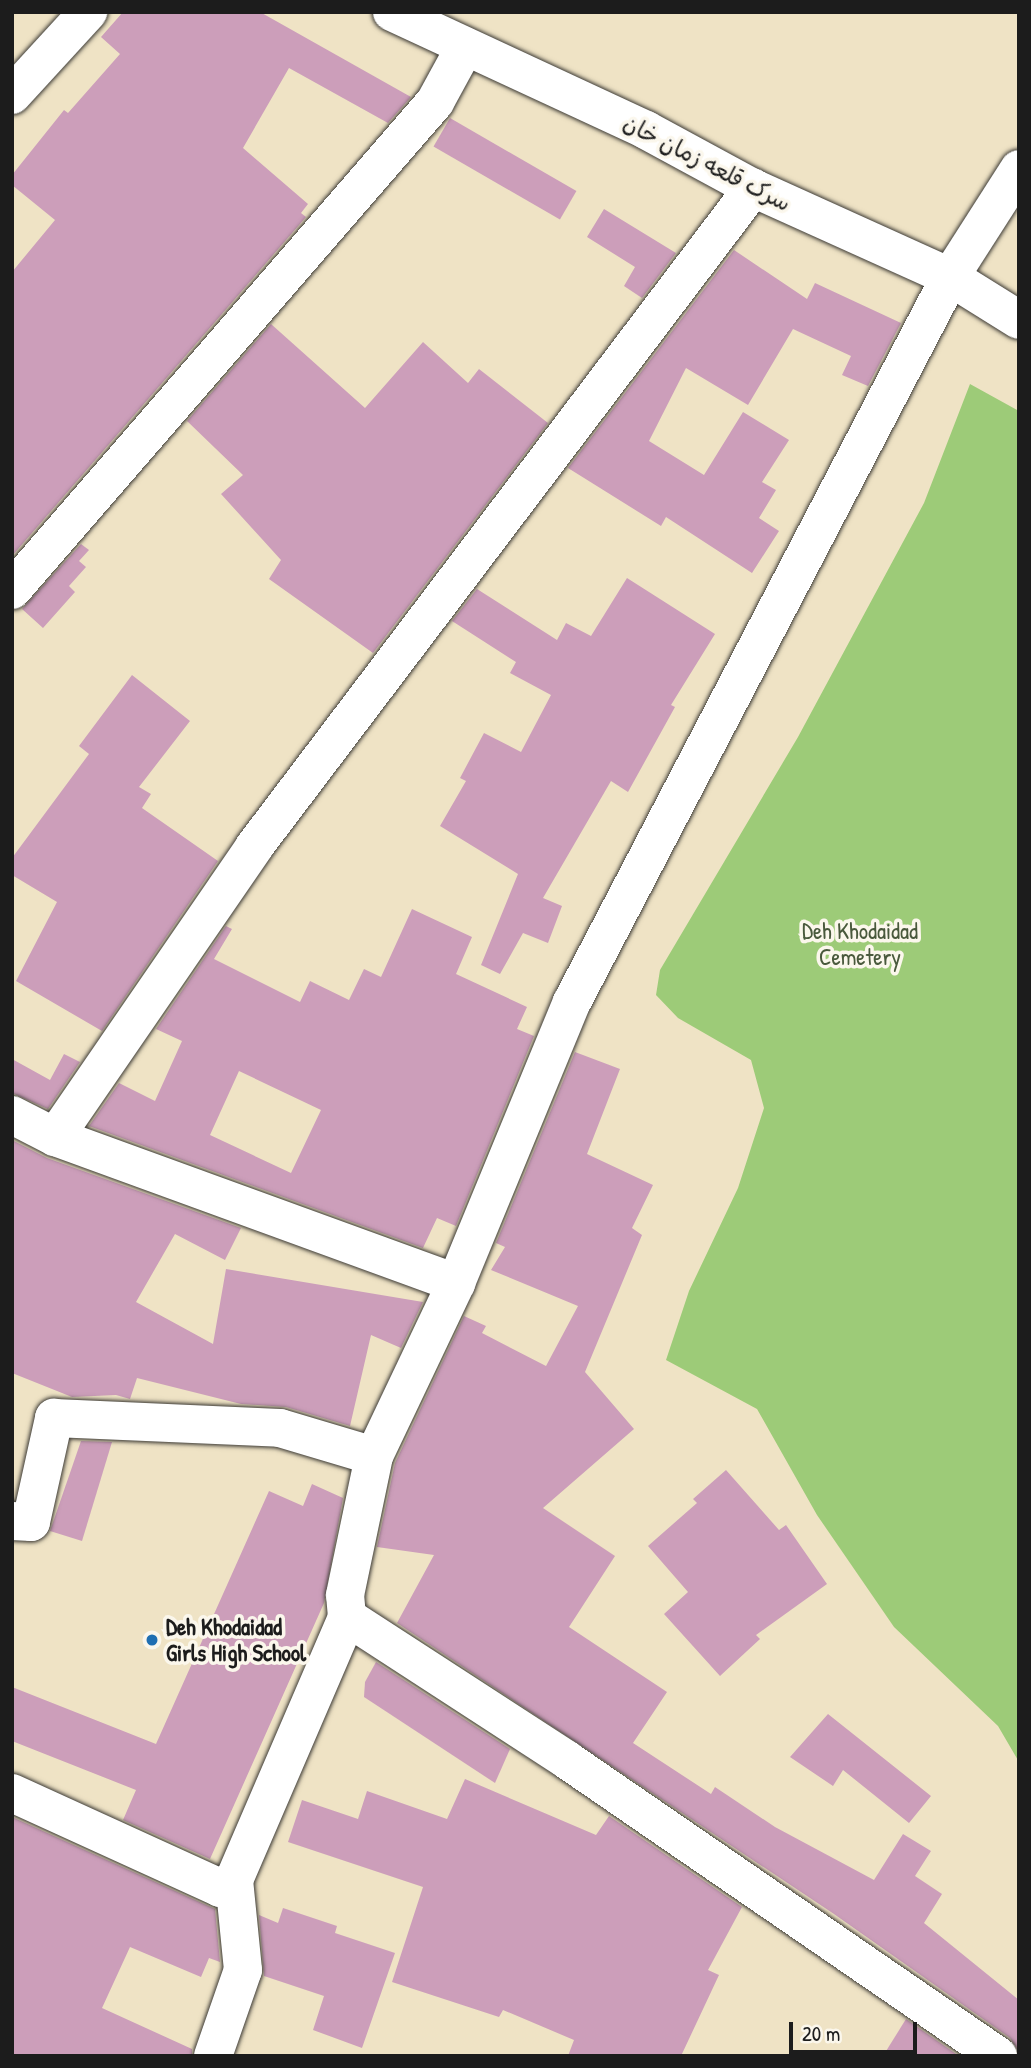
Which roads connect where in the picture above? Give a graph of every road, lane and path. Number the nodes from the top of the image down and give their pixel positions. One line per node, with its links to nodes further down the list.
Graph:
1 (88, 12): 4 (street)
2 (392, 12): 3 (street, سرک قلعه زمان خان)
3 (465, 47): 6 (street, سرک قلعه زمان خان); 9 (street)
4 (12, 95)
5 (1019, 169): 7 (street)
6 (753, 188): 7 (street, سرک قلعه زمان خان); 11 (street)
7 (950, 277): 8 (street, سرک قلعه زمان خان); 12 (street)
8 (1019, 320)
9 (12, 590)
10 (12, 1115): 11 (street)
11 (55, 1138): 12 (street)
12 (456, 1283): 13 (street)
13 (374, 1456): 14 (street); 15 (street)
14 (12, 1521)
15 (347, 1617): 17 (street); 19 (street)
16 (12, 1793): 17 (street)
17 (234, 1880): 18 (street)
18 (213, 2056)
19 (998, 2056)

